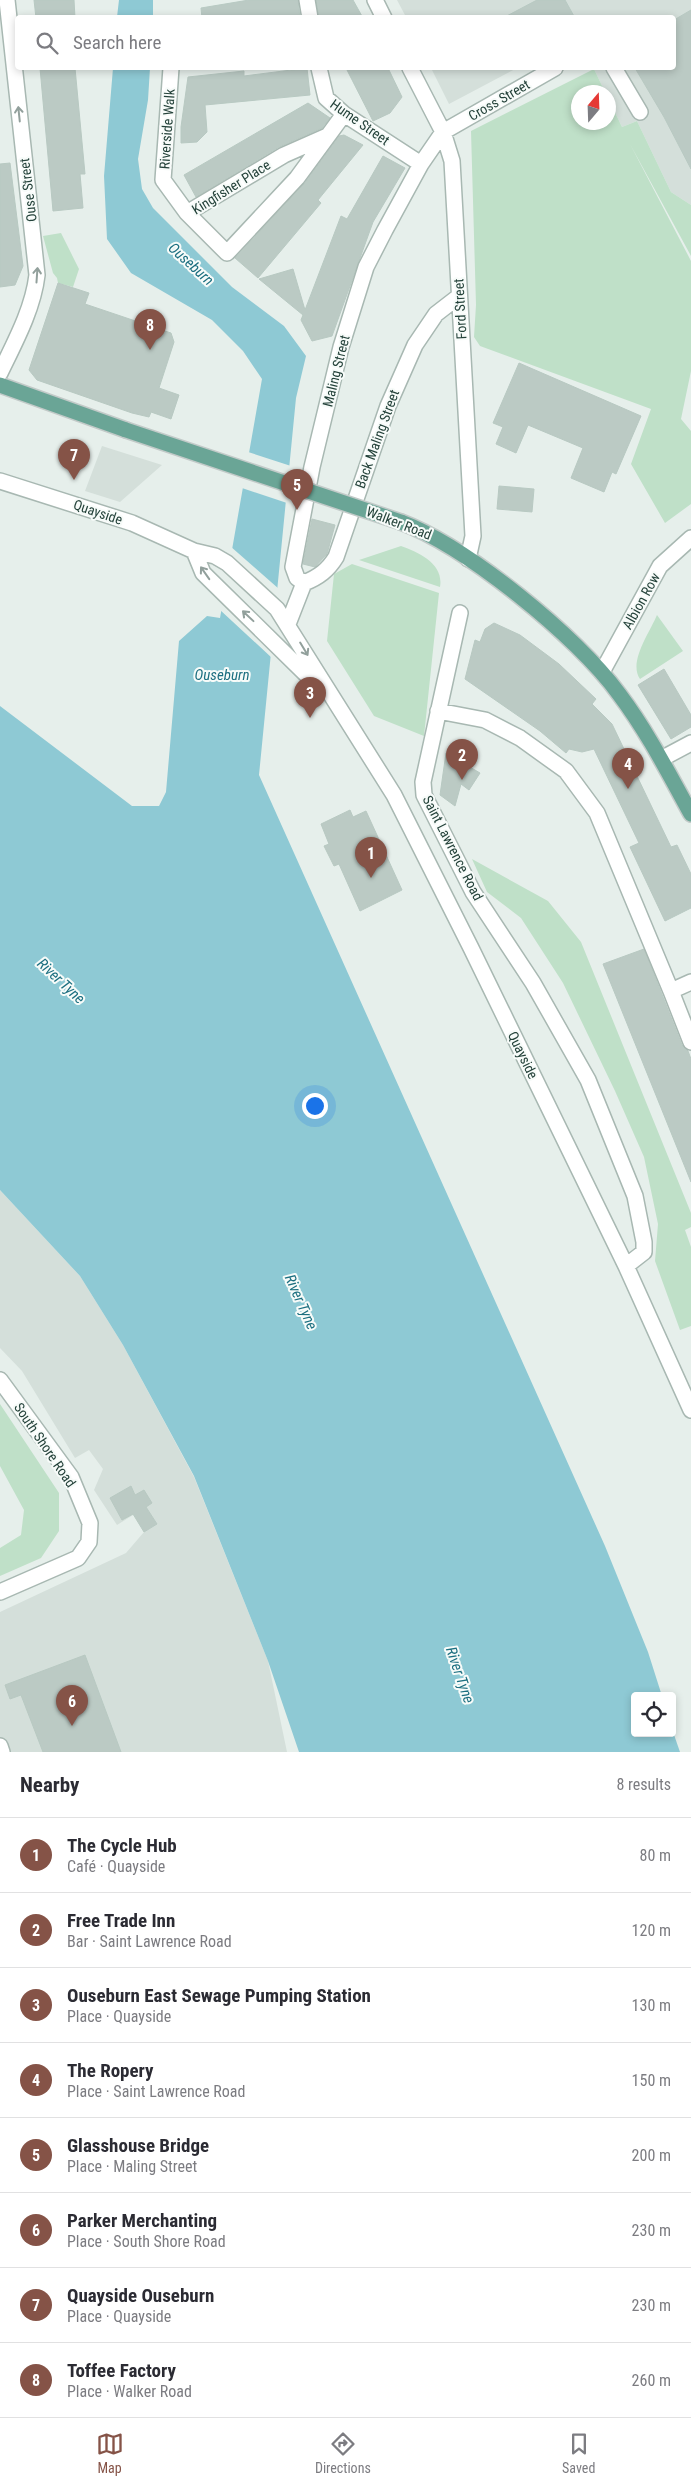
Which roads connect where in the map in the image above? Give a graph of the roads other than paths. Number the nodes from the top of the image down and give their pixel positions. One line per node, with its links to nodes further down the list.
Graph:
1 (7, 0): 18 (street, Ouse Street, one-way to 1)
2 (307, 0): 4 (street)
3 (375, 0): 5 (street)
4 (310, 15)
5 (382, 15)
6 (171, 70): 16 (street, Riverside Walk)
7 (319, 70): 12 (street, Hume Street)
8 (411, 70): 13 (street, Ford Street)
9 (552, 70): 13 (street, Cross Street)
10 (615, 70): 11 (street)
11 (640, 112)
12 (344, 114): 14 (street, Kingfisher Place); 15 (street, Hume Street)
13 (443, 132): 15 (street, Maling Street); 17 (street, Ford Street)
14 (327, 136): 16 (street, Kingfisher Place); 16 (street, Kingfisher Place)
15 (421, 164): 24 (street, Maling Street)
16 (187, 213)
17 (458, 297): 23 (street, Ford Street); 24 (street, Back Maling Street)
18 (0, 373)
19 (0, 386): 23 (main road, Walker Road, bridge)
20 (0, 481): 22 (street, Quayside)
21 (691, 538): 27 (street, Albion Row)
22 (194, 551): 26 (street, Quayside); 28 (street, Quayside, one-way to 22)
23 (468, 558): 27 (main road, Walker Road)
24 (301, 580): 26 (street, Maling Street)
25 (460, 613): 29 (street)
26 (288, 624): 28 (street, Quayside, one-way to 28)
27 (602, 672): 31 (main road, Walker Road)
28 (340, 709): 36 (street, Quayside)
29 (438, 711): 34 (street); 36 (street, Saint Lawrence Road)
30 (691, 743): 31 (street)
31 (661, 759): 32 (main road, Walker Road)
32 (691, 814)
33 (691, 982): 34 (street)
34 (671, 991): 35 (street)
35 (691, 1042)
36 (626, 1266): 38 (street, Quayside)
37 (0, 1380): 39 (street, South Shore Road)
38 (691, 1410)
39 (0, 1592)
40 (0, 1746): 41 (street)
41 (2, 1752)

